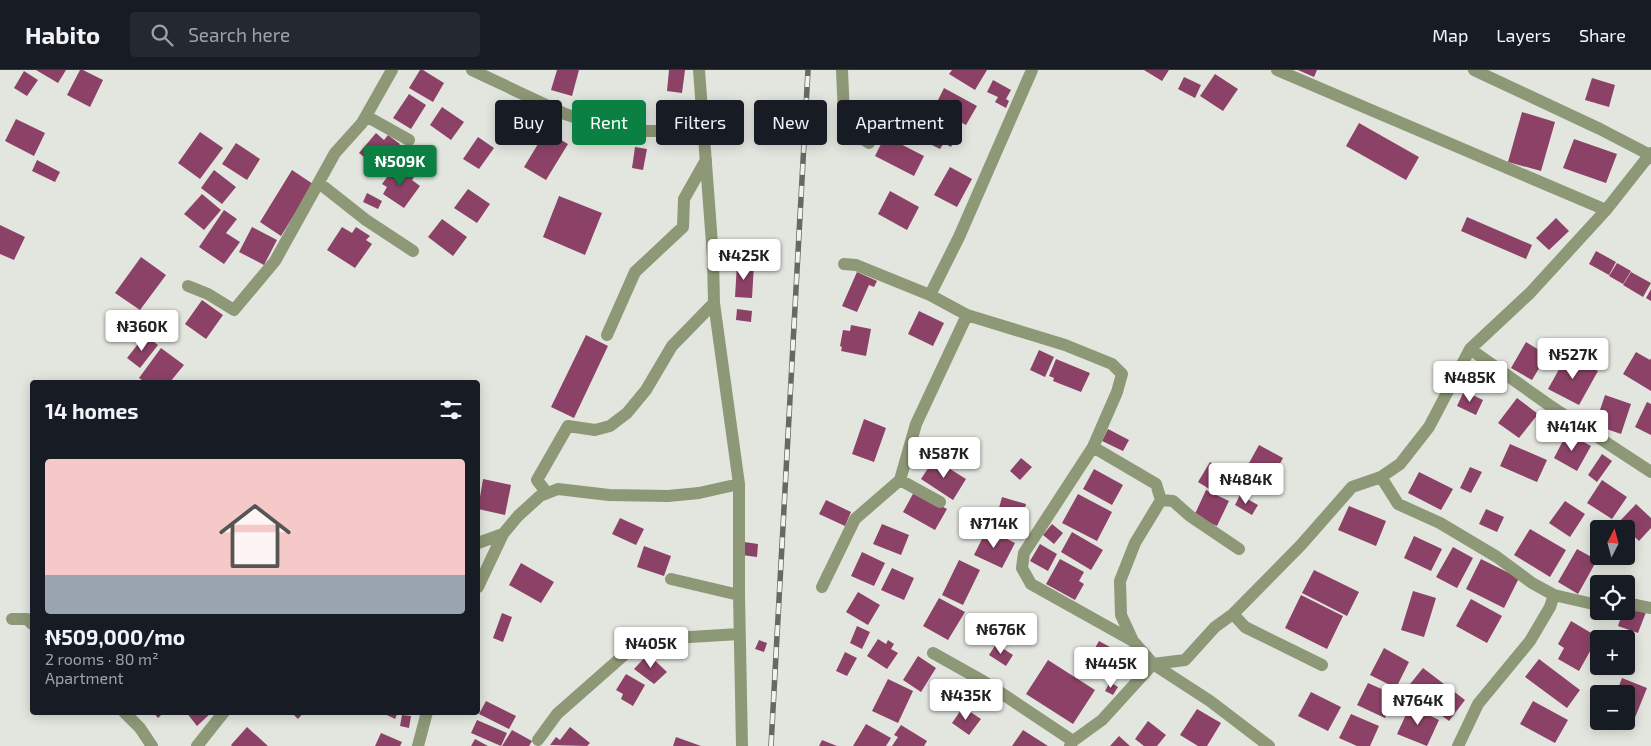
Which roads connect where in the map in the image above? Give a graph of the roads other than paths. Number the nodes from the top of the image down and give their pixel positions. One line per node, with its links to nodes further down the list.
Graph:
1 (392, 70): 10 (street)
2 (472, 70): 11 (street)
3 (699, 70): 8 (street)
4 (842, 70): 9 (street)
5 (1032, 70): 21 (street)
6 (1277, 70): 17 (street)
7 (1474, 70): 14 (street)
8 (701, 100)
9 (843, 100)
10 (366, 116): 12 (street); 16 (street)
11 (656, 131)
12 (409, 140)
13 (704, 145): 15 (street)
14 (1651, 155): 17 (street)
15 (706, 160): 22 (street); 24 (street)
16 (319, 183): 18 (street); 20 (street)
17 (1606, 210): 25 (street)
18 (413, 251)
19 (844, 264): 21 (street)
20 (188, 286)
21 (930, 295): 23 (street)
22 (714, 303): 30 (street); 31 (street)
23 (967, 315): 26 (street); 29 (street)
24 (607, 335)
25 (1470, 349): 27 (street); 28 (street)
26 (1093, 447): 32 (street); 49 (street)
27 (1651, 472)
28 (1381, 477): 41 (street); 45 (street)
29 (900, 480): 33 (street); 39 (street)
30 (738, 484): 31 (street); 40 (street)
31 (547, 493): 34 (street)
32 (1161, 500): 36 (street); 49 (street)
33 (940, 502)
34 (502, 534): 35 (street); 38 (street)
35 (480, 542)
36 (1239, 548)
37 (671, 579): 40 (street)
38 (480, 583)
39 (822, 588)
40 (738, 595): 48 (street)
41 (1554, 595): 42 (street); 63 (street)
42 (1590, 603)
43 (1635, 605): 44 (street)
44 (1651, 608)
45 (1233, 614): 51 (street); 52 (street)
46 (12, 619): 47 (street)
47 (30, 622)
48 (739, 634): 56 (street); 61 (street)
49 (1134, 641): 51 (street)
50 (933, 653): 57 (street)
51 (1153, 664): 57 (street); 62 (street)
52 (1322, 665)
53 (127, 715): 58 (street)
54 (222, 715): 59 (street)
55 (426, 715): 60 (street)
56 (538, 740)
57 (1072, 743)
58 (152, 746)
59 (197, 746)
60 (418, 746)
61 (742, 746)
62 (1269, 746)
63 (1458, 746)

